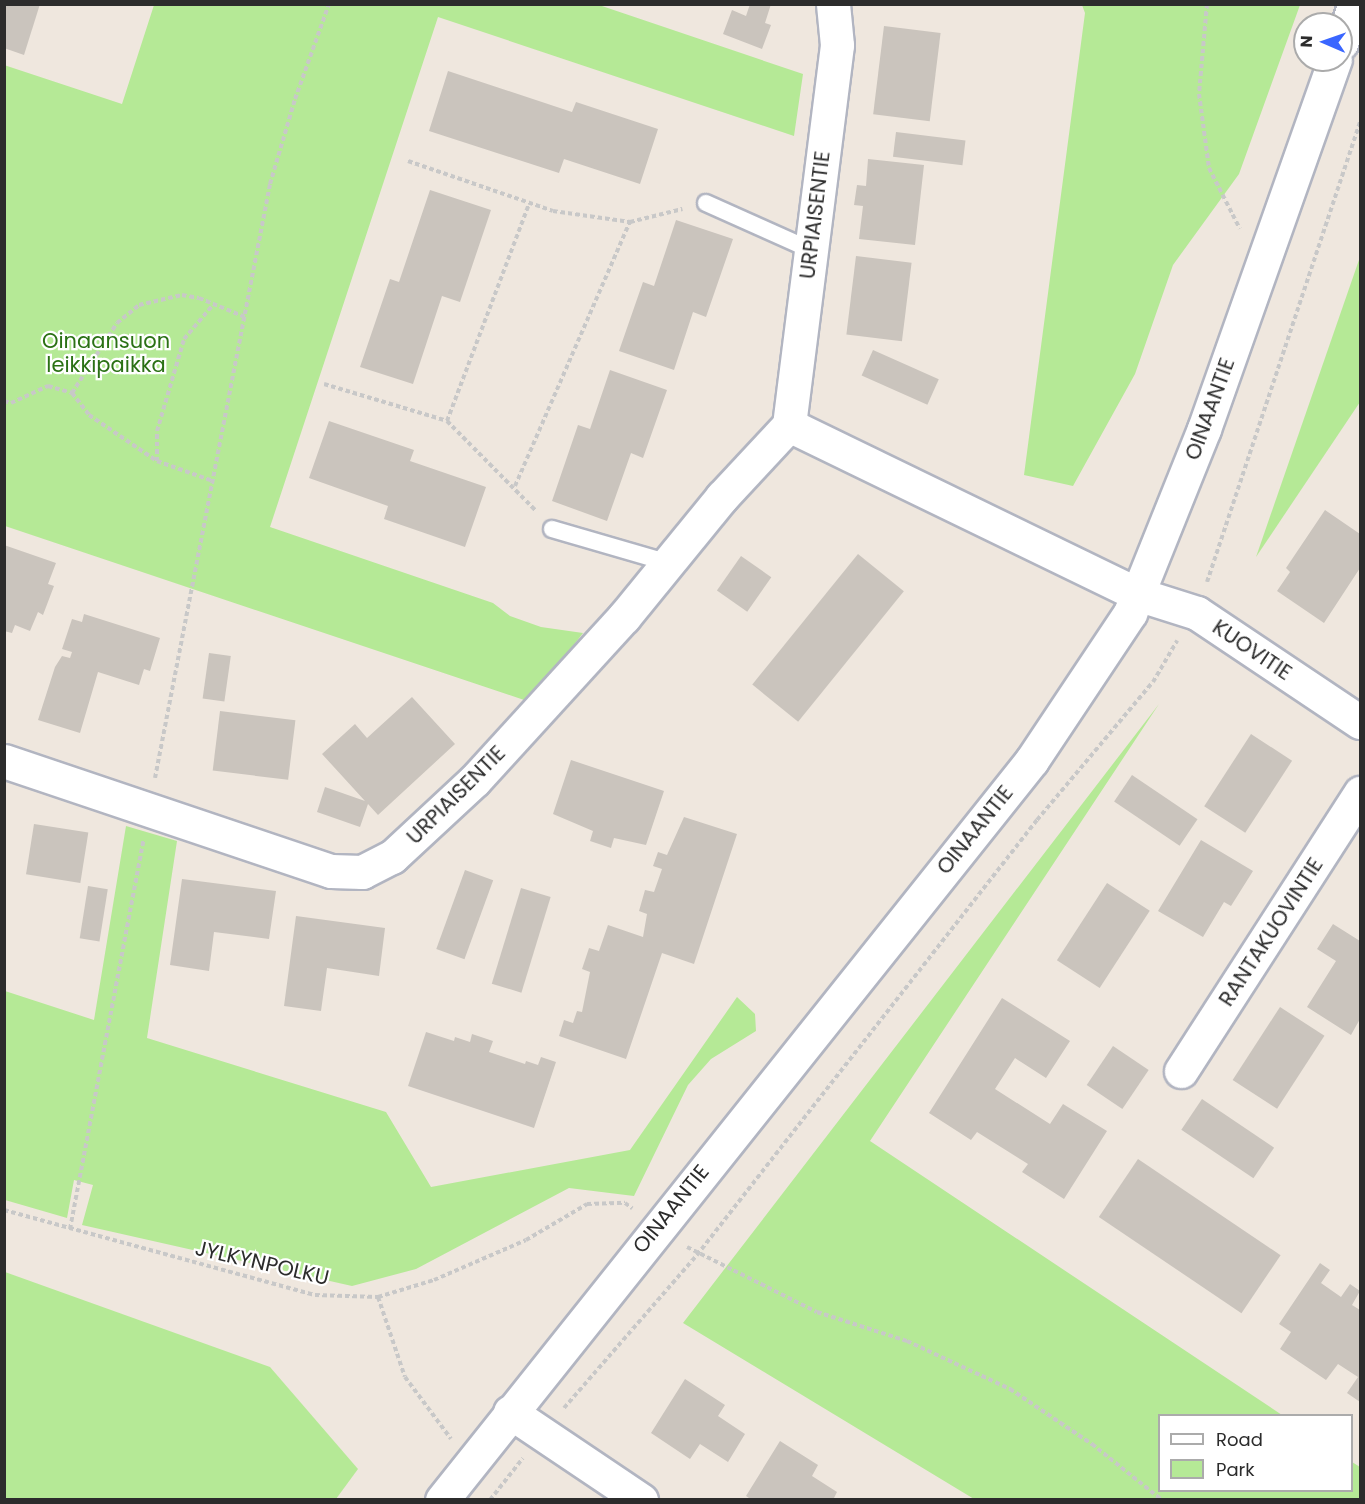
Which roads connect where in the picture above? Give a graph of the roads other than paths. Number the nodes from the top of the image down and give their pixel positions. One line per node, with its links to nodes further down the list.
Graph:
1 (833, 4): 4 (street, URPIAISENTIE)
2 (1331, 72): 8 (street, OINAANTIE)
3 (706, 203): 4 (lane)
4 (811, 250): 5 (street, URPIAISENTIE)
5 (789, 425): 7 (street, URPIAISENTIE); 8 (street)
6 (552, 529): 7 (lane)
7 (669, 562): 10 (street, URPIAISENTIE)
8 (1137, 594): 9 (street, KUOVITIE); 13 (street, OINAANTIE)
9 (1360, 722)
10 (4, 761)
11 (1360, 793): 12 (street, RANTAKUOVINTIE)
12 (1181, 1071)
13 (510, 1412): 14 (street, OINAANTIE); 15 (street)
14 (442, 1500)
15 (641, 1500)

